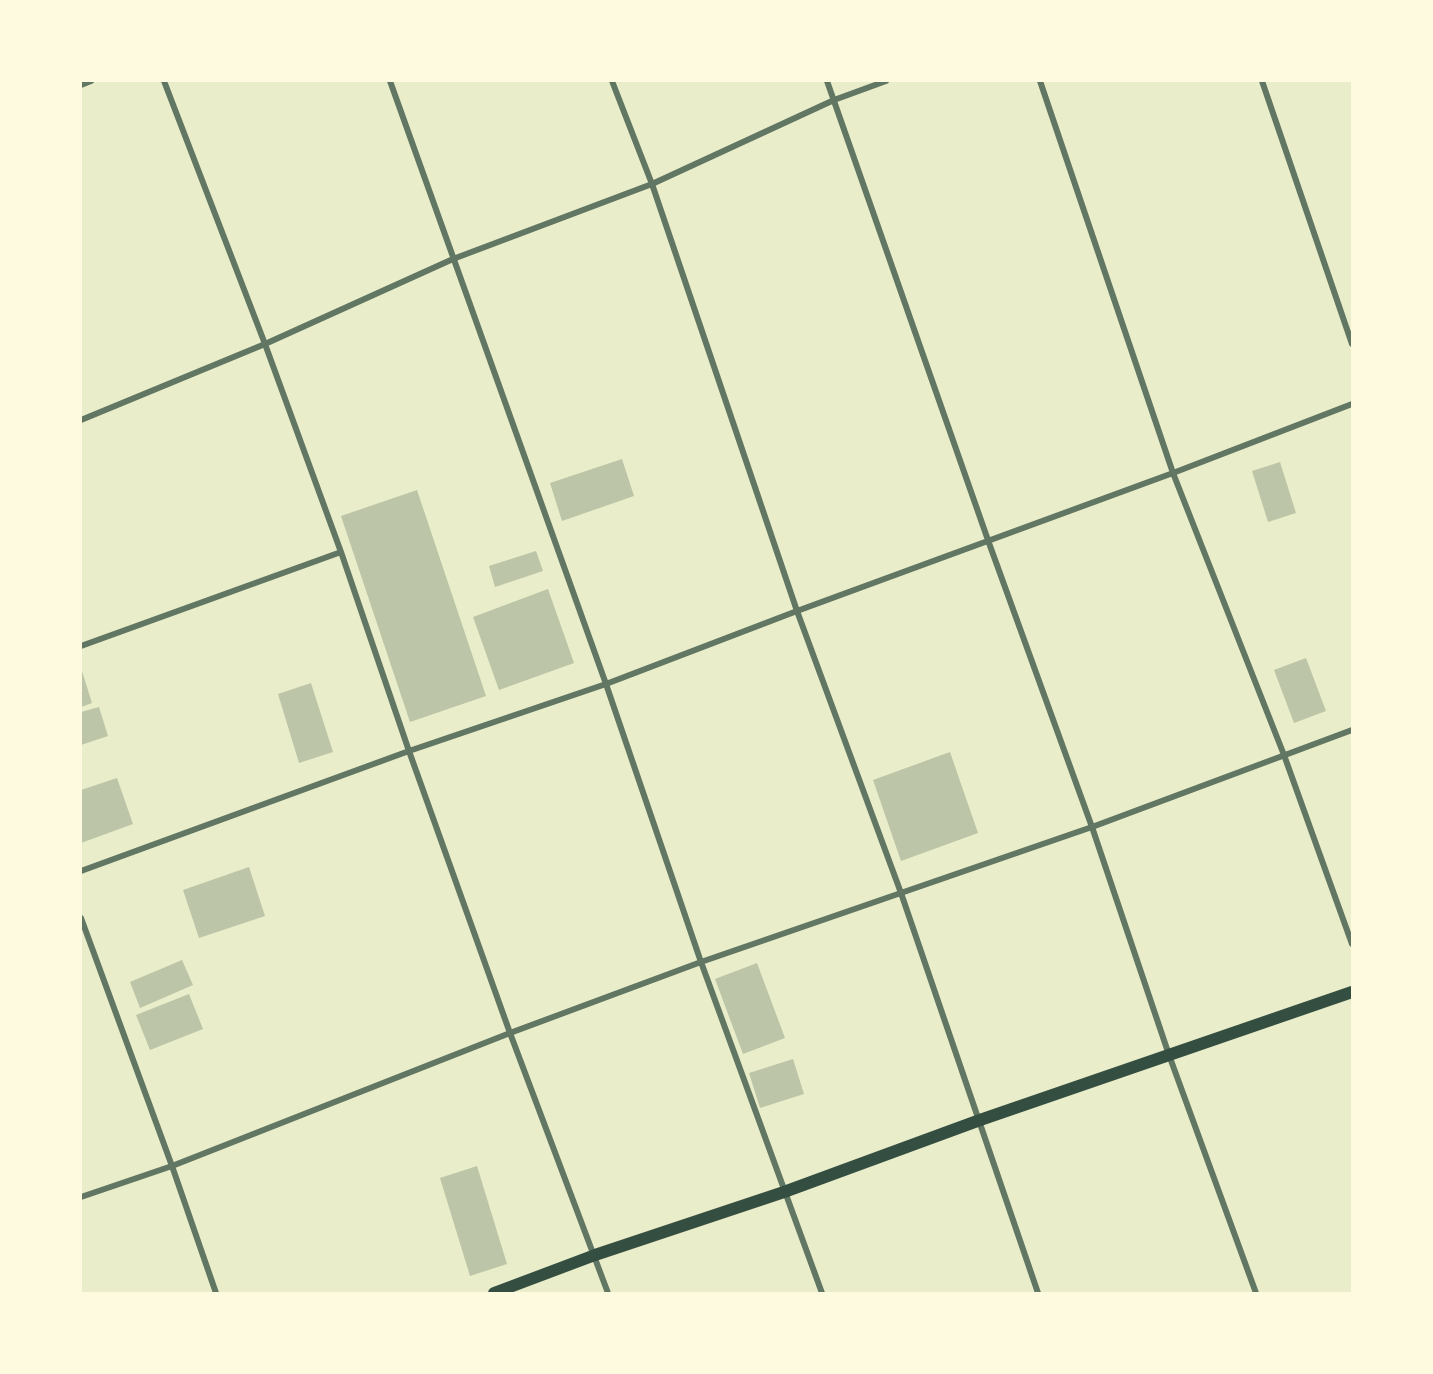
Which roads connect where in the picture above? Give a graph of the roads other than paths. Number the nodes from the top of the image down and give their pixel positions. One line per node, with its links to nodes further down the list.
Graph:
1 (91, 81): 9 (street)
2 (164, 81): 14 (street)
3 (390, 81): 12 (street)
4 (612, 81): 11 (street)
5 (827, 81): 10 (street)
6 (886, 81): 10 (street)
7 (1040, 81): 17 (street)
8 (1262, 81): 13 (street)
9 (81, 85)
10 (834, 100): 11 (street); 18 (street)
11 (652, 183): 12 (street); 20 (street)
12 (453, 259): 14 (street); 22 (street)
13 (1352, 344)
14 (265, 345): 16 (street); 19 (street)
15 (1352, 404): 17 (street)
16 (81, 420)
17 (1173, 473): 18 (street); 25 (street)
18 (988, 543): 20 (street); 26 (street)
19 (341, 552): 21 (street); 24 (street)
20 (797, 611): 22 (street); 28 (street)
21 (81, 645)
22 (606, 684): 24 (street); 31 (street)
23 (1352, 730): 25 (street)
24 (409, 752): 27 (street); 33 (street)
25 (1284, 755): 26 (street); 30 (street)
26 (1092, 826): 28 (street); 34 (street)
27 (81, 871)
28 (901, 893): 31 (street); 35 (street)
29 (81, 918): 36 (street)
30 (1352, 944)
31 (701, 962): 33 (street); 37 (street)
32 (1352, 992): 34 (main road)
33 (510, 1033): 36 (street); 39 (street)
34 (1169, 1054): 35 (main road); 45 (street)
35 (980, 1120): 37 (main road); 44 (street)
36 (172, 1166): 38 (street); 40 (street)
37 (784, 1192): 39 (main road); 43 (street)
38 (81, 1197)
39 (595, 1256): 41 (main road); 42 (street)
40 (216, 1293)
41 (494, 1293)
42 (608, 1293)
43 (822, 1293)
44 (1038, 1293)
45 (1256, 1293)

